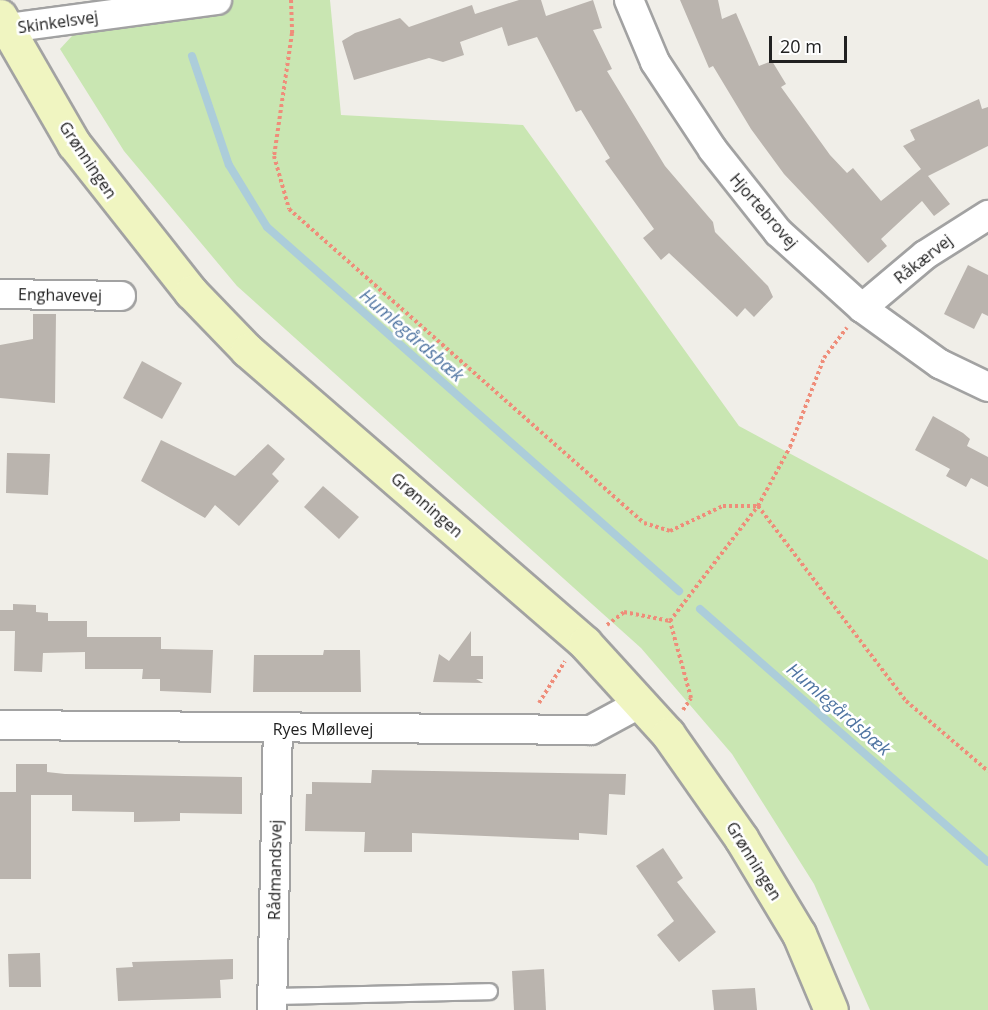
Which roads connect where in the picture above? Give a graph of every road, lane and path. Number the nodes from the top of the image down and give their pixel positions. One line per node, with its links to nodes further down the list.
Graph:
1 (218, 0): 4 (street, Skinkelsvej)
2 (291, 0): 10 (path)
3 (629, 0): 8 (street, Hjortebrovej)
4 (2, 24): 12 (street, Grønningen)
5 (988, 215): 8 (street, Råkærvej)
6 (0, 294): 7 (street, Enghavevej)
7 (121, 296)
8 (862, 308): 9 (street, Hjortebrovej); 10 (path)
9 (988, 387)
10 (759, 506): 11 (path); 18 (path)
11 (669, 621): 12 (path); 17 (path)
12 (585, 643): 13 (street, Grønningen); 16 (path)
13 (639, 704): 16 (street, Ryes Møllevej); 17 (street, Grønningen)
14 (0, 725): 15 (street, Ryes Møllevej)
15 (278, 729): 16 (street, Ryes Møllevej); 20 (street, Rådmandsvej)
16 (525, 730)
17 (668, 734): 21 (street, Grønningen)
18 (988, 771)
19 (489, 991): 20 (lane)
20 (272, 1003)
21 (831, 1010)

